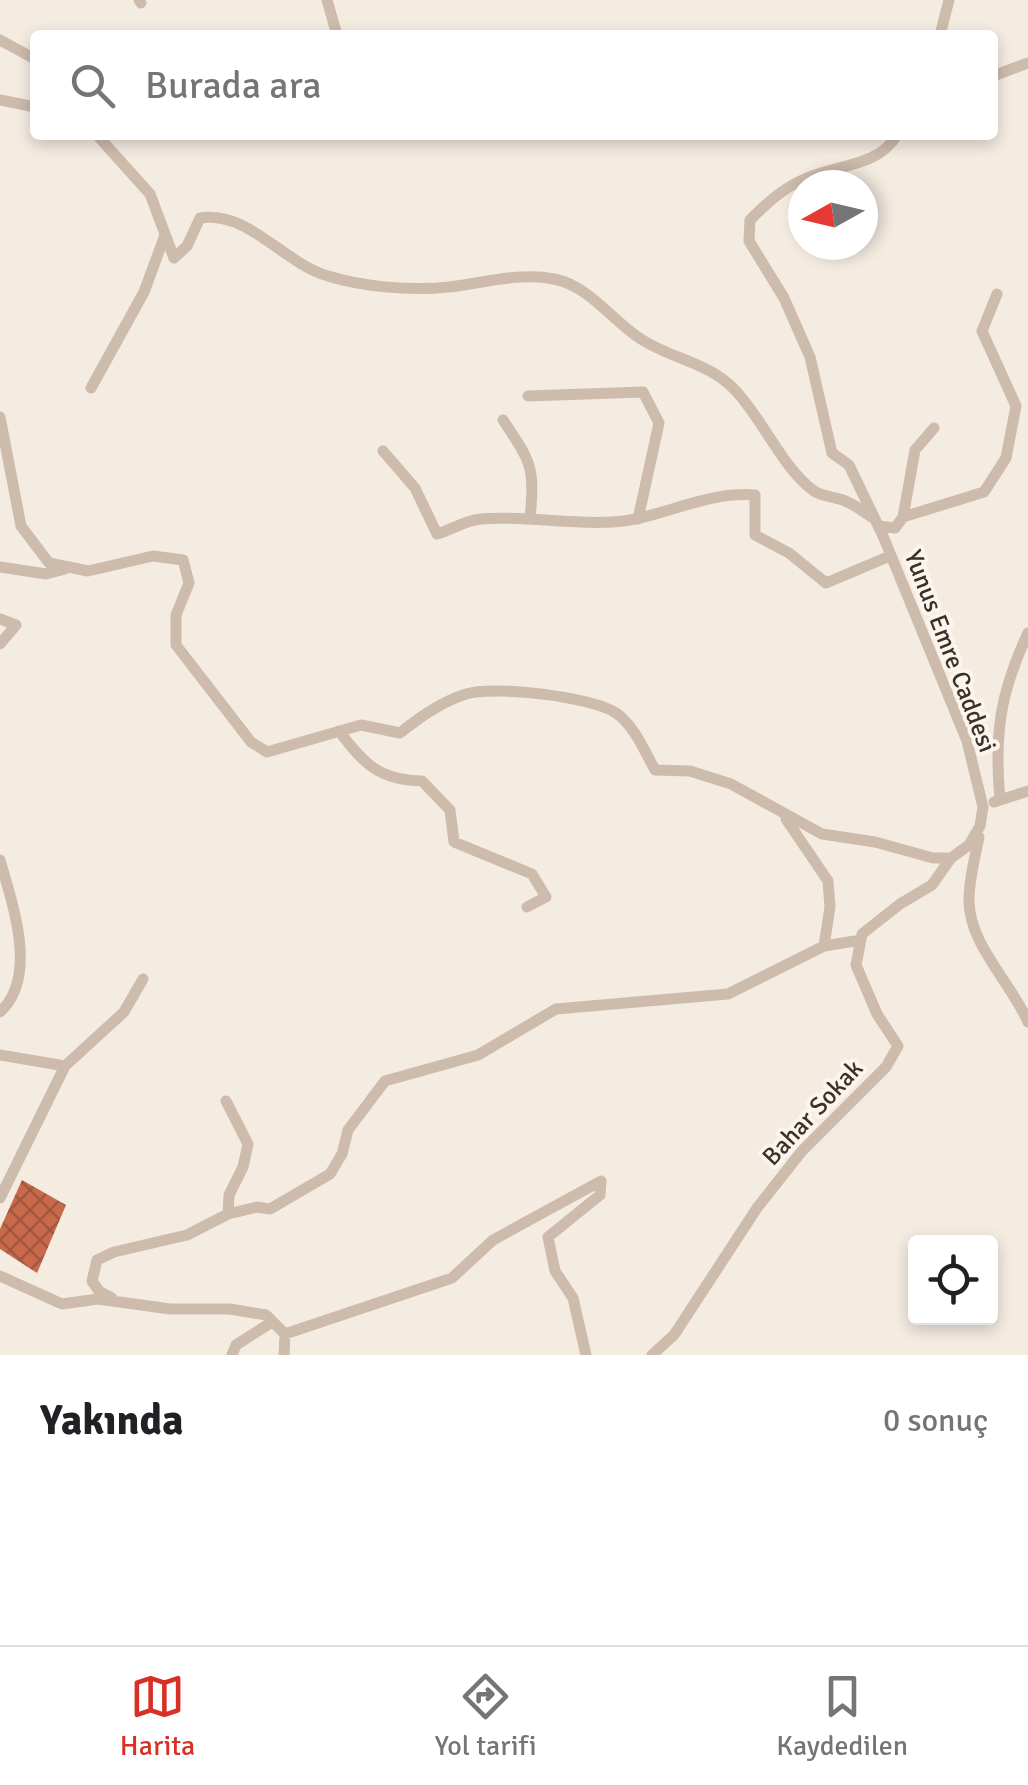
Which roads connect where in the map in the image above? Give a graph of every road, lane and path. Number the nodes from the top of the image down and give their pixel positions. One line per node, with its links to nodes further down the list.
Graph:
1 (326, 0): 3 (street)
2 (949, 0): 4 (street)
3 (335, 30)
4 (941, 30)
5 (0, 40): 6 (street)
6 (30, 57)
7 (1028, 63): 8 (street)
8 (998, 74)
9 (0, 100): 10 (street)
10 (30, 106)
11 (101, 140): 13 (street)
12 (894, 140): 24 (street, Yunus Emre Caddesi)
13 (165, 234): 15 (street); 24 (street)
14 (997, 294): 21 (street)
15 (91, 388)
16 (528, 396): 23 (street)
17 (0, 417): 26 (street)
18 (503, 420): 22 (street)
19 (934, 428): 21 (street)
20 (383, 451): 22 (street)
21 (903, 517): 24 (street)
22 (530, 518): 23 (street)
23 (638, 519): 25 (street)
24 (877, 522): 25 (street, Yunus Emre Caddesi)
25 (890, 556): 34 (street, Yunus Emre Caddesi)
26 (70, 567): 27 (street); 31 (street)
27 (0, 568)
28 (0, 620): 30 (street)
29 (1026, 642): 33 (street)
30 (0, 644)
31 (338, 731): 35 (street); 39 (street)
32 (1028, 790): 33 (street)
33 (1000, 800): 34 (street)
34 (984, 807): 36 (street, Yunus Emre Caddesi)
35 (783, 815): 37 (street); 41 (street)
36 (980, 826): 37 (street); 44 (street, Yunus Emre Caddesi)
37 (951, 858): 40 (street)
38 (0, 860): 43 (street)
39 (527, 907)
40 (861, 940): 41 (street); 57 (street, Bahar Sokak)
41 (824, 946): 49 (street)
42 (142, 979): 46 (street)
43 (0, 1012)
44 (1028, 1022)
45 (0, 1055): 46 (street)
46 (65, 1066): 48 (street)
47 (226, 1101): 49 (street)
48 (0, 1198)
49 (228, 1214): 51 (street)
50 (0, 1276): 51 (street)
51 (119, 1301): 52 (street)
52 (272, 1322): 53 (street); 54 (street)
53 (285, 1334): 55 (street); 56 (street)
54 (232, 1355)
55 (284, 1355)
56 (586, 1355)
57 (652, 1355)

